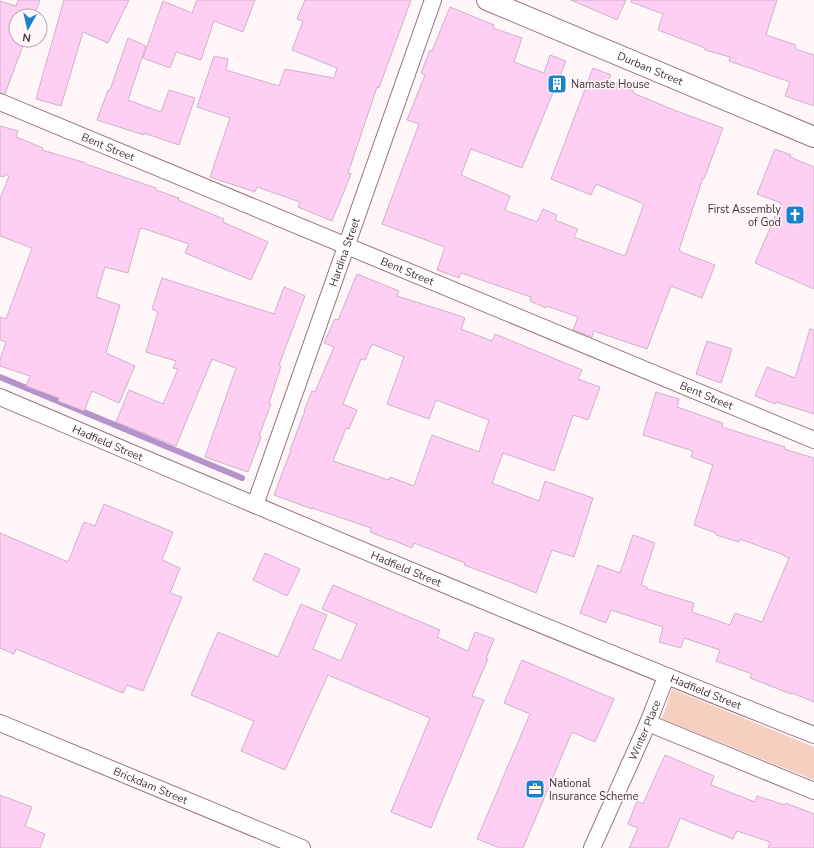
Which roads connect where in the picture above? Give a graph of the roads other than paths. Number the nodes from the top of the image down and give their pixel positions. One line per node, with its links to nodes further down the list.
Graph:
1 (433, 0): 5 (street, Hardina Street)
2 (487, 0): 4 (street, Durban Street)
3 (0, 102): 5 (street, Bent Street)
4 (814, 137)
5 (347, 246): 7 (street, Bent Street); 8 (street, Hardina Street)
6 (0, 397): 8 (street, Hadfield Street)
7 (814, 440)
8 (256, 505): 9 (street, Hadfield Street)
9 (666, 676): 11 (street, Winter Place); 12 (street, Hadfield Street)
10 (0, 723): 14 (street, Brickdam Street)
11 (648, 723): 13 (street); 15 (street, Winter Place)
12 (814, 735)
13 (814, 791)
14 (302, 848)
15 (592, 848)

